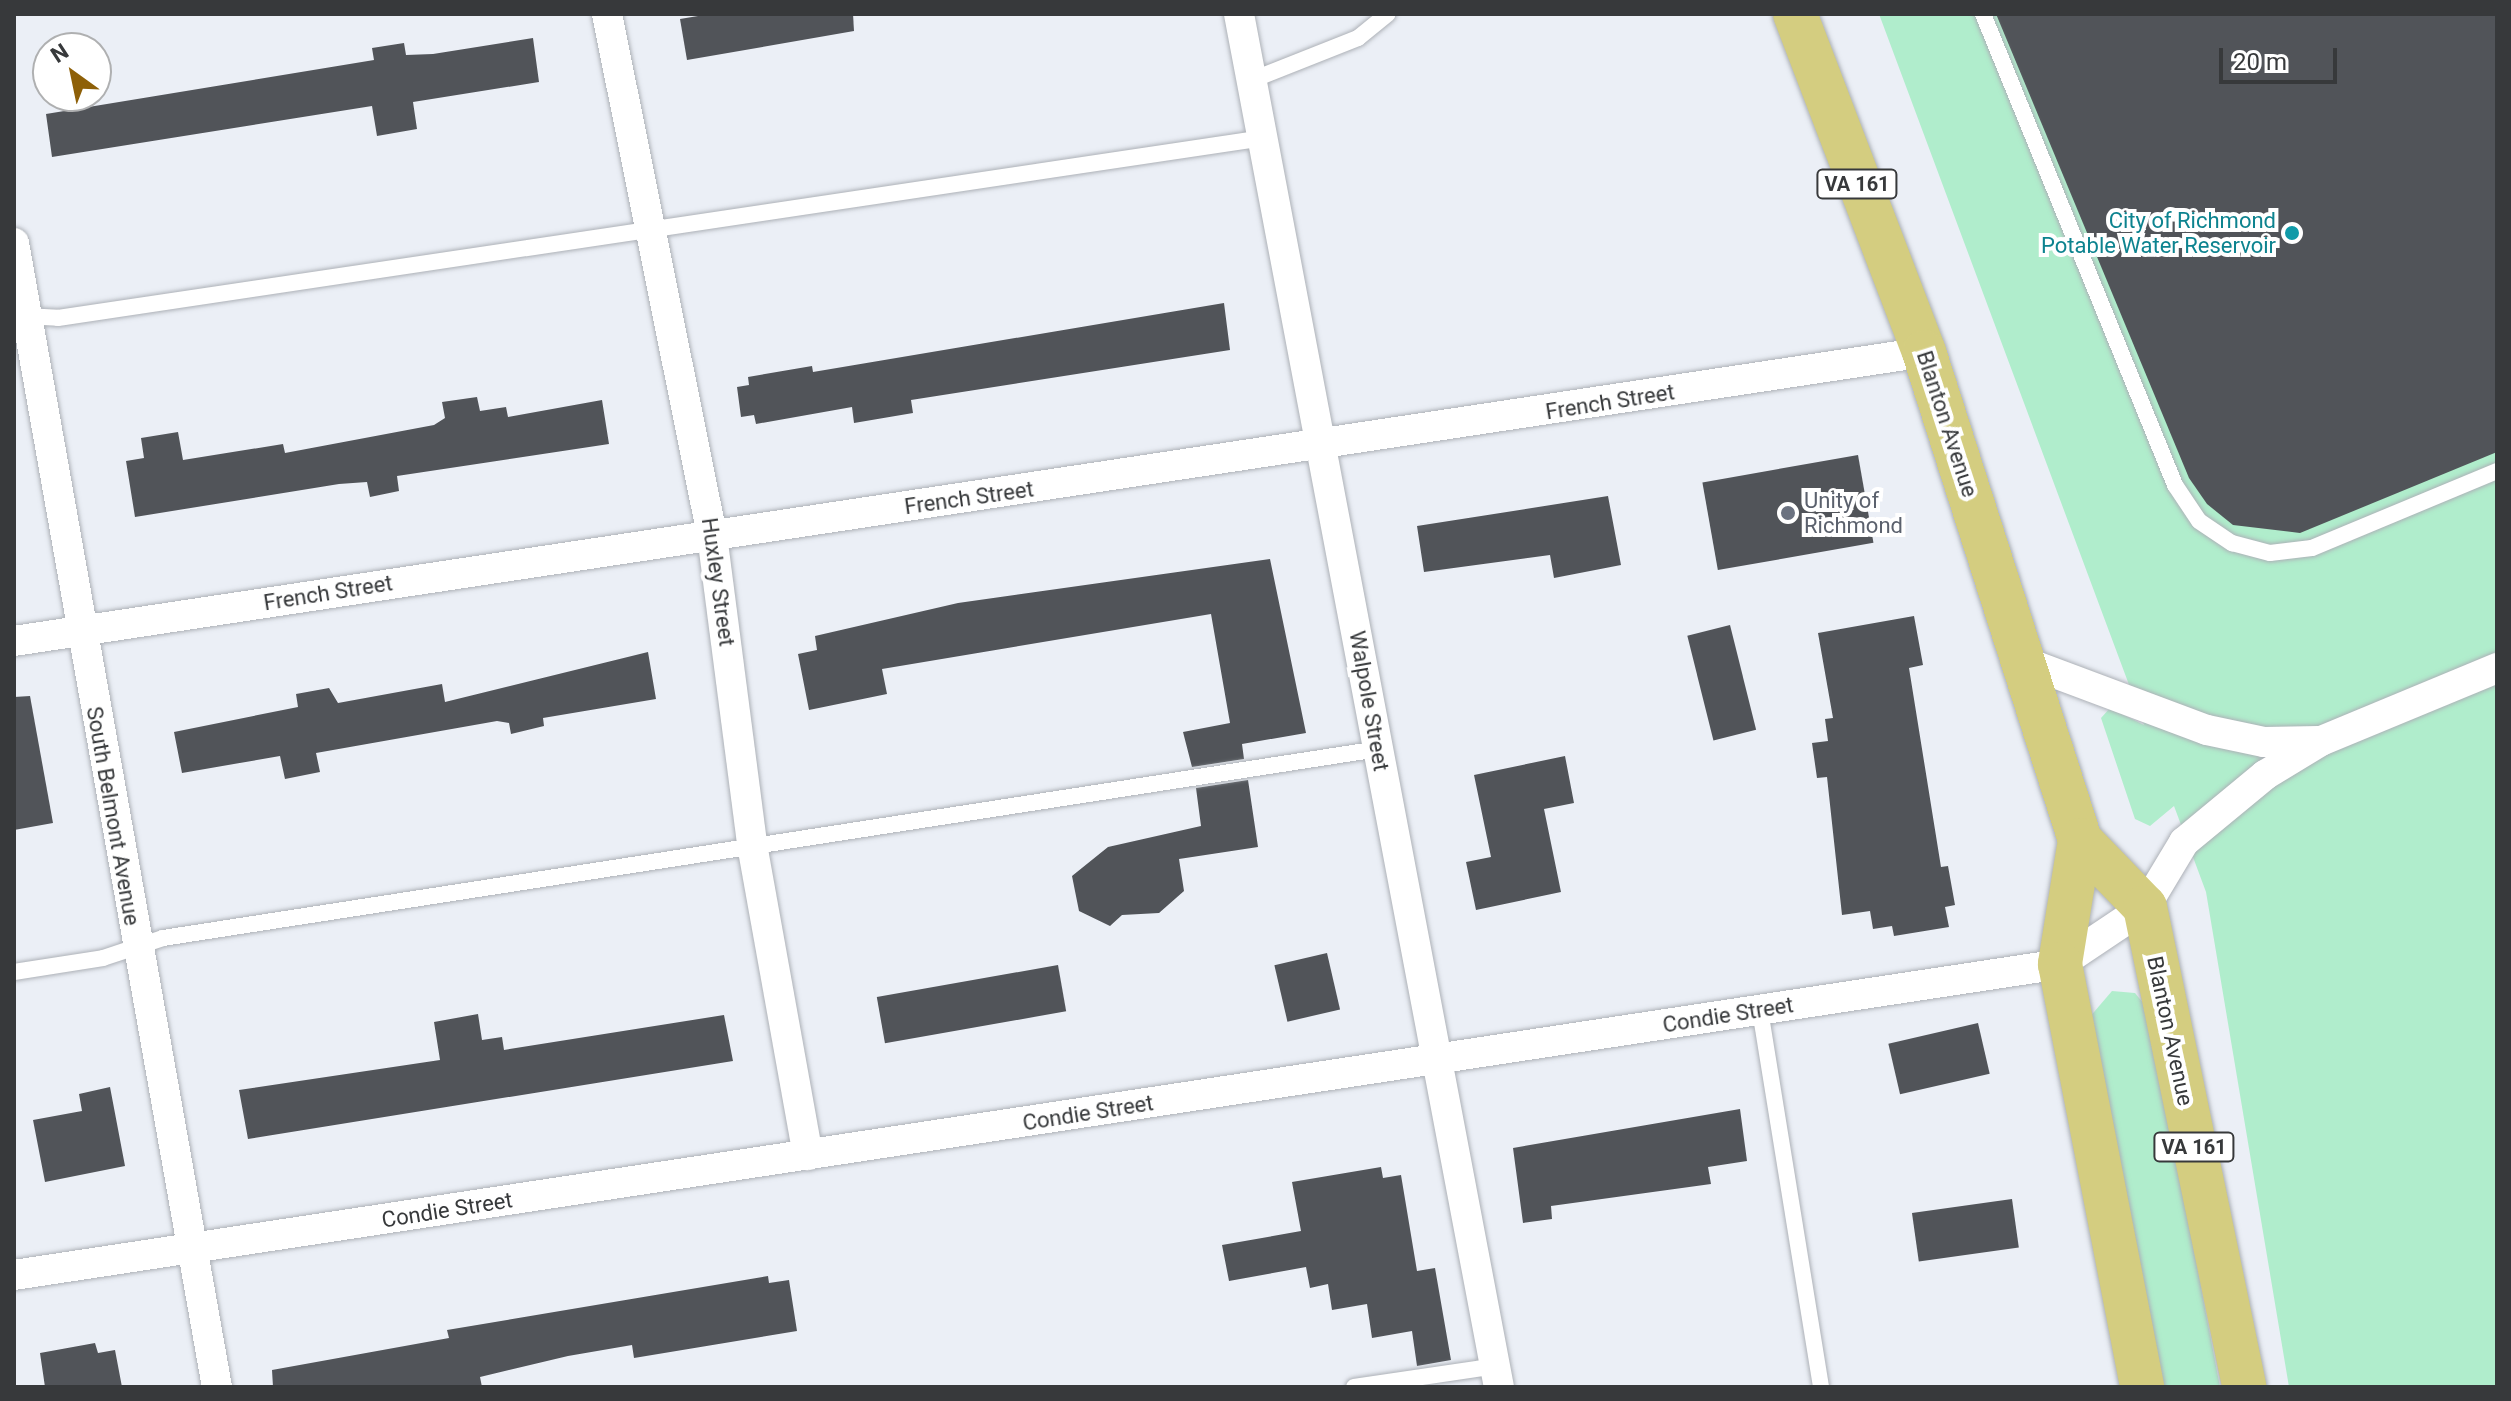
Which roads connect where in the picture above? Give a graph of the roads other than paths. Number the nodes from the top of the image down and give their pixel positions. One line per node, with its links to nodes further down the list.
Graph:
1 (607, 14): 8 (street, Huxley Street)
2 (1239, 14): 6 (street, Walpole Street)
3 (1388, 14): 6 (lane)
4 (1795, 14): 11 (main road, Blanton Avenue / VA 161)
5 (1983, 14): 13 (lane)
6 (1252, 80): 7 (street, Walpole Street)
7 (1264, 138): 8 (lane); 12 (street, Walpole Street)
8 (655, 226): 10 (lane); 14 (street, Huxley Street)
9 (14, 243): 10 (street, South Belmont Avenue)
10 (21, 316): 15 (street, South Belmont Avenue)
11 (1924, 352): 12 (street, French Street); 17 (main road, Blanton Avenue / VA 161)
12 (1323, 447): 14 (street, French Street); 20 (street, Walpole Street)
13 (2497, 471)
14 (712, 535): 15 (street, French Street); 22 (street, Huxley Street)
15 (79, 631): 16 (street, French Street); 24 (street, South Belmont Avenue)
16 (14, 641)
17 (2025, 662): 19 (street); 21 (main road, Blanton Avenue / VA 161)
18 (2497, 668): 19 (street)
19 (2321, 741): 23 (street)
20 (1378, 749): 22 (lane); 28 (street, Walpole Street)
21 (2080, 840): 23 (main road, Blanton Avenue / VA 161); 25 (main road, Blanton Avenue / VA 161)
22 (753, 850): 24 (lane); 29 (street, Huxley Street)
23 (2145, 907): 25 (street, Condie Street); 37 (main road, Blanton Avenue / VA 161)
24 (136, 947): 26 (lane); 30 (street, South Belmont Avenue)
25 (2060, 964): 27 (street, Condie Street); 36 (main road, Blanton Avenue / VA 161)
26 (14, 972)
27 (1760, 1010): 28 (street, Condie Street); 35 (lane)
28 (1435, 1059): 29 (street, Condie Street); 32 (street, Walpole Street)
29 (808, 1155): 30 (street, Condie Street)
30 (191, 1249): 31 (street, Condie Street); 33 (street, South Belmont Avenue)
31 (14, 1275)
32 (1498, 1376): 34 (lane)
33 (217, 1387)
34 (1354, 1387)
35 (1821, 1387)
36 (2142, 1387)
37 (2244, 1387)

